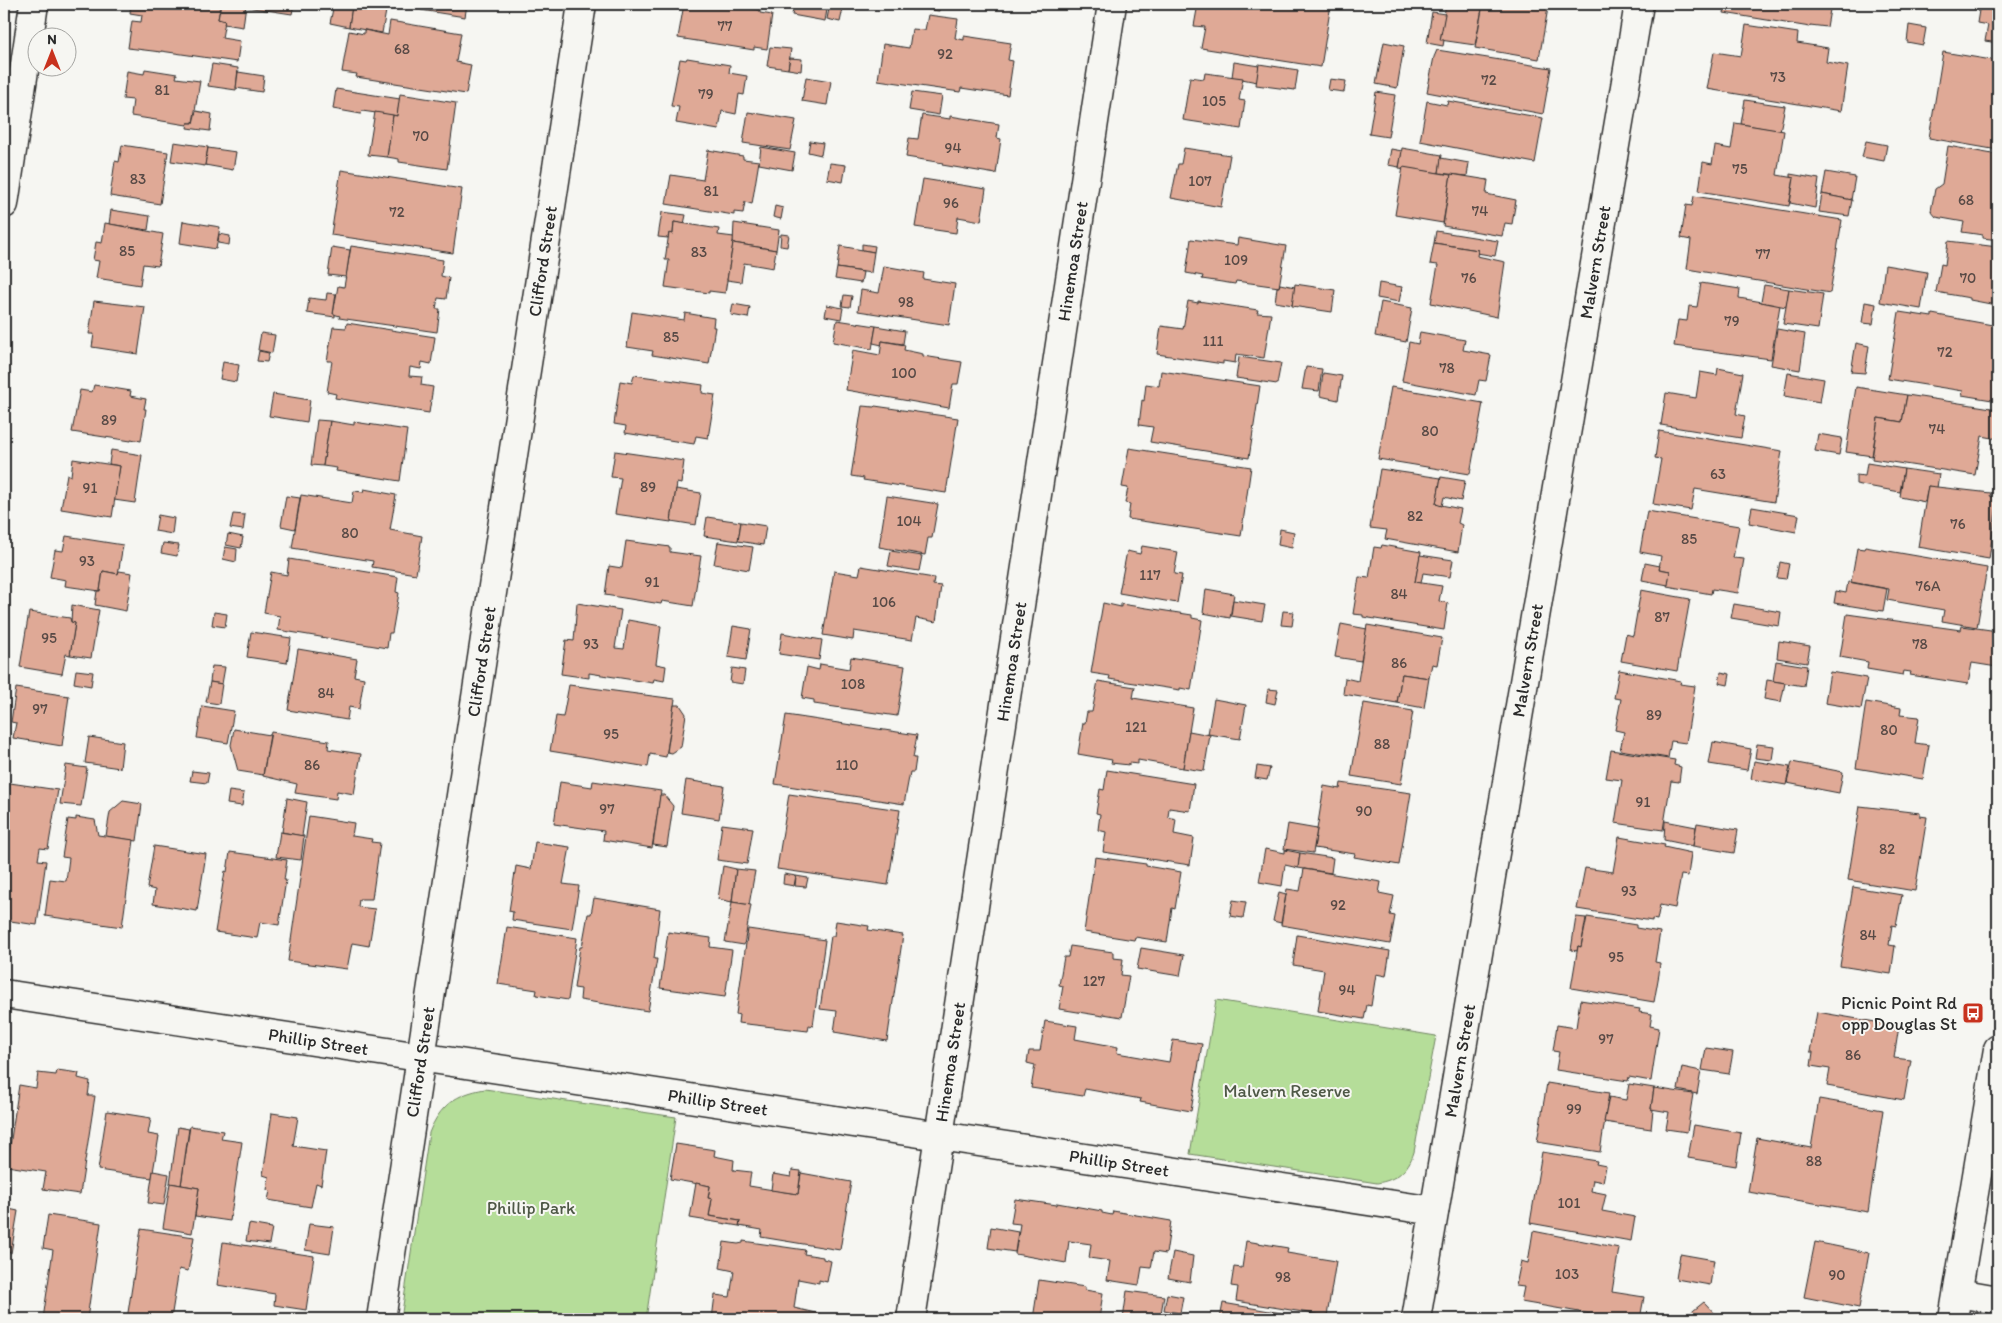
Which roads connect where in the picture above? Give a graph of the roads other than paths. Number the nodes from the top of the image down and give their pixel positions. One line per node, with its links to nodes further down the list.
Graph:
1 (34, 4): 5 (street)
2 (582, 4): 8 (street, Clifford Street)
3 (1112, 4): 9 (street, Hinemoa Street)
4 (1640, 4): 10 (street, Malvern Street)
5 (4, 204)
6 (4, 994): 8 (street, Phillip Street)
7 (1998, 1049): 12 (street)
8 (421, 1058): 9 (street, Phillip Street); 13 (street, Clifford Street)
9 (940, 1137): 10 (street, Phillip Street); 14 (street, Hinemoa Street)
10 (1434, 1211): 15 (street, Malvern Street)
11 (1998, 1300): 12 (street)
12 (1955, 1306)
13 (381, 1319)
14 (911, 1319)
15 (1416, 1319)

